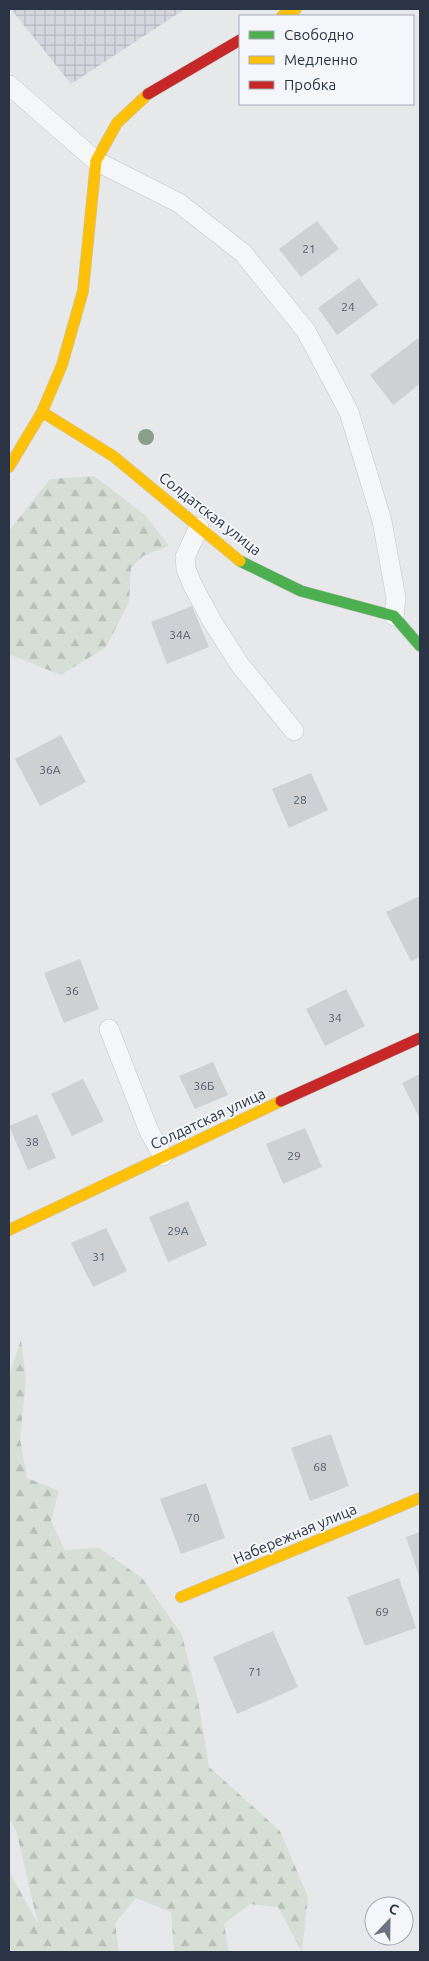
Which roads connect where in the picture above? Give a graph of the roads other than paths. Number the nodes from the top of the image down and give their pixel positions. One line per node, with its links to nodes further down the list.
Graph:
1 (296, 9): 2 (street)
2 (284, 15)
3 (239, 41): 5 (street)
4 (9, 85): 5 (lane)
5 (96, 162): 6 (street); 9 (lane)
6 (42, 412): 7 (street); 8 (street, Солдатская улица)
7 (9, 467)
8 (199, 527): 9 (street, Солдатская улица); 11 (lane)
9 (394, 616): 10 (street)
10 (420, 646)
11 (294, 731)
12 (108, 1029): 14 (lane)
13 (420, 1038): 14 (street, Солдатская улица)
14 (163, 1156): 15 (street, Солдатская улица)
15 (9, 1230)
16 (420, 1498): 17 (street, Набережная улица)
17 (181, 1597)

